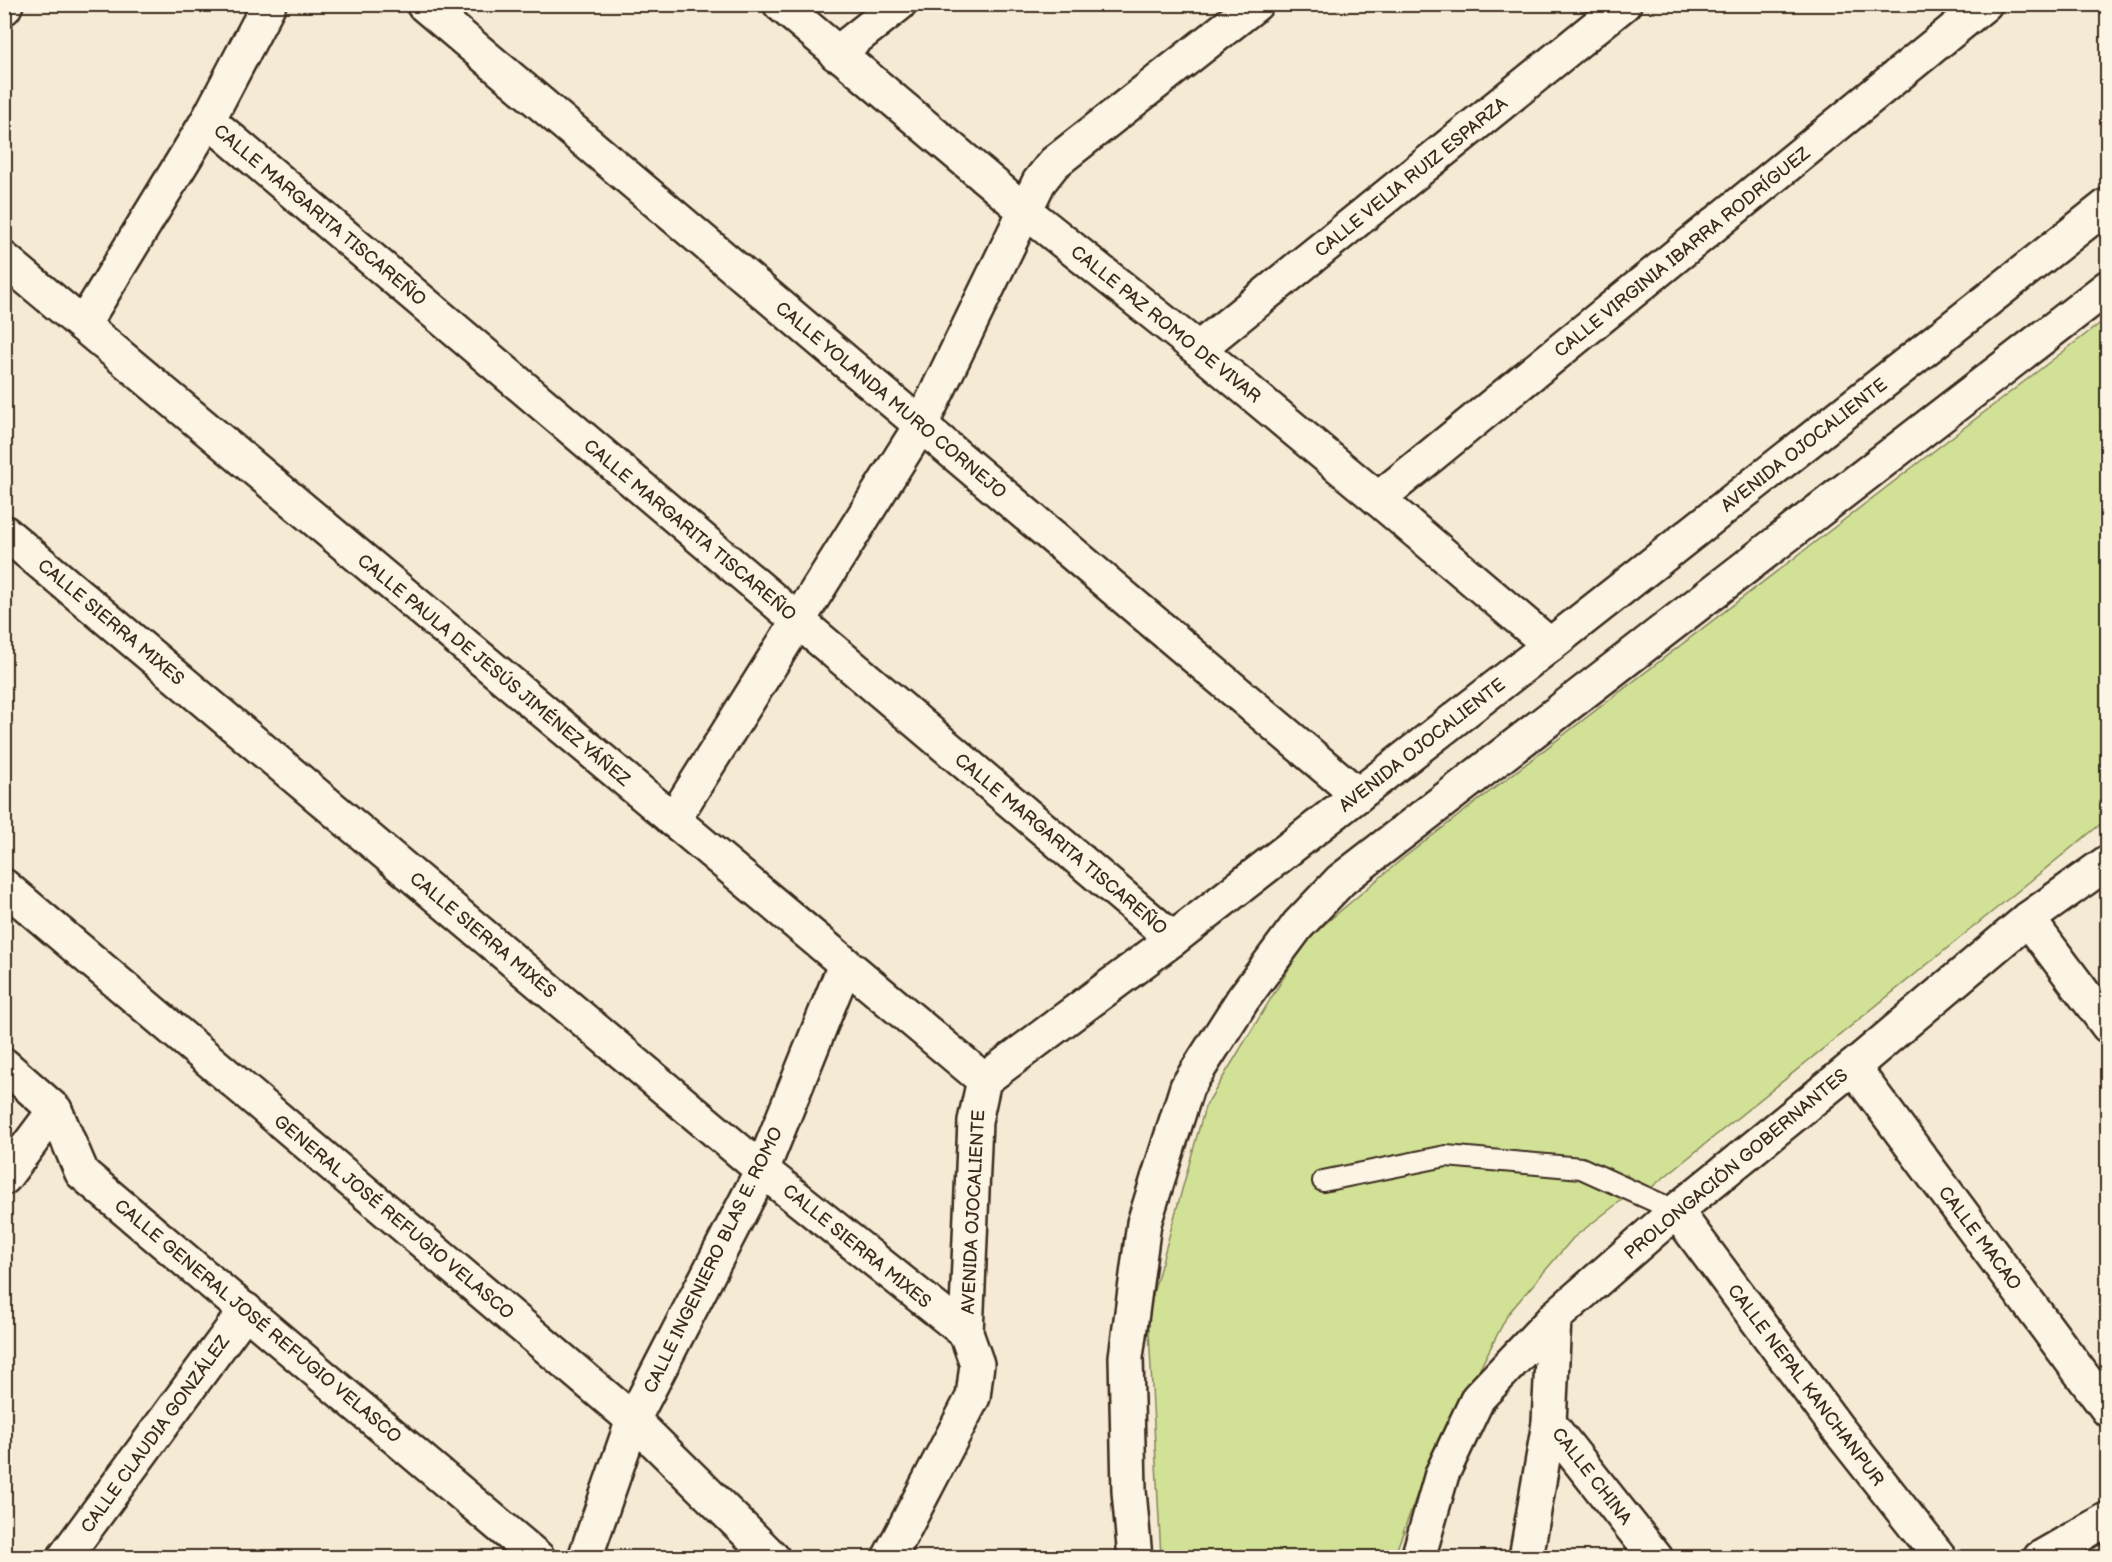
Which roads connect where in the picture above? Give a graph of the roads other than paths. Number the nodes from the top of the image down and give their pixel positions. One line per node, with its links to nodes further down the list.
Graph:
1 (269, 4): 9 (street)
2 (423, 4): 16 (street, CALLE YOLANDA MURO CORNEJO)
3 (780, 4): 8 (street, CALLE PAZ ROMO DE VIVAR)
4 (899, 4): 8 (street)
5 (1256, 4): 11 (street)
6 (1624, 4): 15 (street, CALLE VELIA RUIZ ESPARZA)
7 (1985, 4): 17 (street, CALLE VIRGINIA IBARRA RODRÍGUEZ)
8 (836, 54): 11 (street, CALLE PAZ ROMO DE VIVAR)
9 (208, 120): 14 (street); 19 (street, CALLE MARGARITA TISCAREÑO)
10 (2108, 206): 20 (street, AVENIDA OJOCALIENTE)
11 (1024, 210): 15 (street, CALLE PAZ ROMO DE VIVAR); 16 (street)
12 (4, 259): 14 (street, CALLE PAULA DE JESÚS JIMÉNEZ YÁÑEZ)
13 (2108, 287): 49 (street)
14 (83, 325): 22 (street, CALLE PAULA DE JESÚS JIMÉNEZ YÁÑEZ)
15 (1198, 349): 17 (street, CALLE PAZ ROMO DE VIVAR)
16 (921, 425): 19 (street); 21 (street, CALLE YOLANDA MURO CORNEJO)
17 (1378, 499): 20 (street, CALLE PAZ ROMO DE VIVAR)
18 (4, 532): 33 (street, CALLE SIERRA MIXES)
19 (799, 622): 22 (street); 26 (street, CALLE MARGARITA TISCAREÑO)
20 (1550, 645): 21 (street, AVENIDA OJOCALIENTE)
21 (1359, 795): 26 (street, AVENIDA OJOCALIENTE)
22 (673, 820): 27 (street, CALLE PAULA DE JESÚS JIMÉNEZ YÁÑEZ)
23 (2108, 862): 25 (street, PROLONGACIÓN GOBERNANTES)
24 (4, 886): 41 (street, GENERAL JOSÉ REFUGIO VELASCO)
25 (2028, 919): 28 (street); 30 (street, PROLONGACIÓN GOBERNANTES)
26 (1173, 939): 31 (street, AVENIDA OJOCALIENTE)
27 (845, 965): 31 (street, CALLE PAULA DE JESÚS JIMÉNEZ YÁÑEZ); 33 (street, CALLE INGENIERO BLAS E. ROMO)
28 (2108, 1026)
29 (4, 1065): 32 (street, CALLE GENERAL JOSÉ REFUGIO VELASCO)
30 (1853, 1067): 36 (street, PROLONGACIÓN GOBERNANTES); 40 (street, CALLE MACAO)
31 (984, 1080): 39 (street, AVENIDA OJOCALIENTE)
32 (55, 1110): 34 (street); 37 (street, CALLE GENERAL JOSÉ REFUGIO VELASCO)
33 (762, 1170): 39 (street, CALLE SIERRA MIXES); 41 (street, CALLE INGENIERO BLAS E. ROMO)
34 (4, 1178)
35 (1323, 1180): 36 (lane)
36 (1676, 1211): 38 (street, PROLONGACIÓN GOBERNANTES); 53 (street, CALLE NEPAL KANCHANPUR)
37 (246, 1310): 44 (street, CALLE CLAUDIA GONZÁLEZ); 45 (street, CALLE GENERAL JOSÉ REFUGIO VELASCO)
38 (1554, 1318): 42 (street); 50 (street, PROLONGACIÓN GOBERNANTES)
39 (966, 1333): 48 (street, AVENIDA OJOCALIENTE)
40 (2108, 1410)
41 (633, 1420): 46 (street, CALLE INGENIERO BLAS E. ROMO); 47 (street, GENERAL JOSÉ REFUGIO VELASCO)
42 (1549, 1423): 51 (street); 52 (street, CALLE CHINA)
43 (2108, 1519): 54 (street)
44 (64, 1557)
45 (538, 1557)
46 (585, 1557)
47 (773, 1557)
48 (889, 1557)
49 (1135, 1557)
50 (1418, 1557)
51 (1526, 1557)
52 (1656, 1557)
53 (1940, 1557)
54 (2040, 1557)

